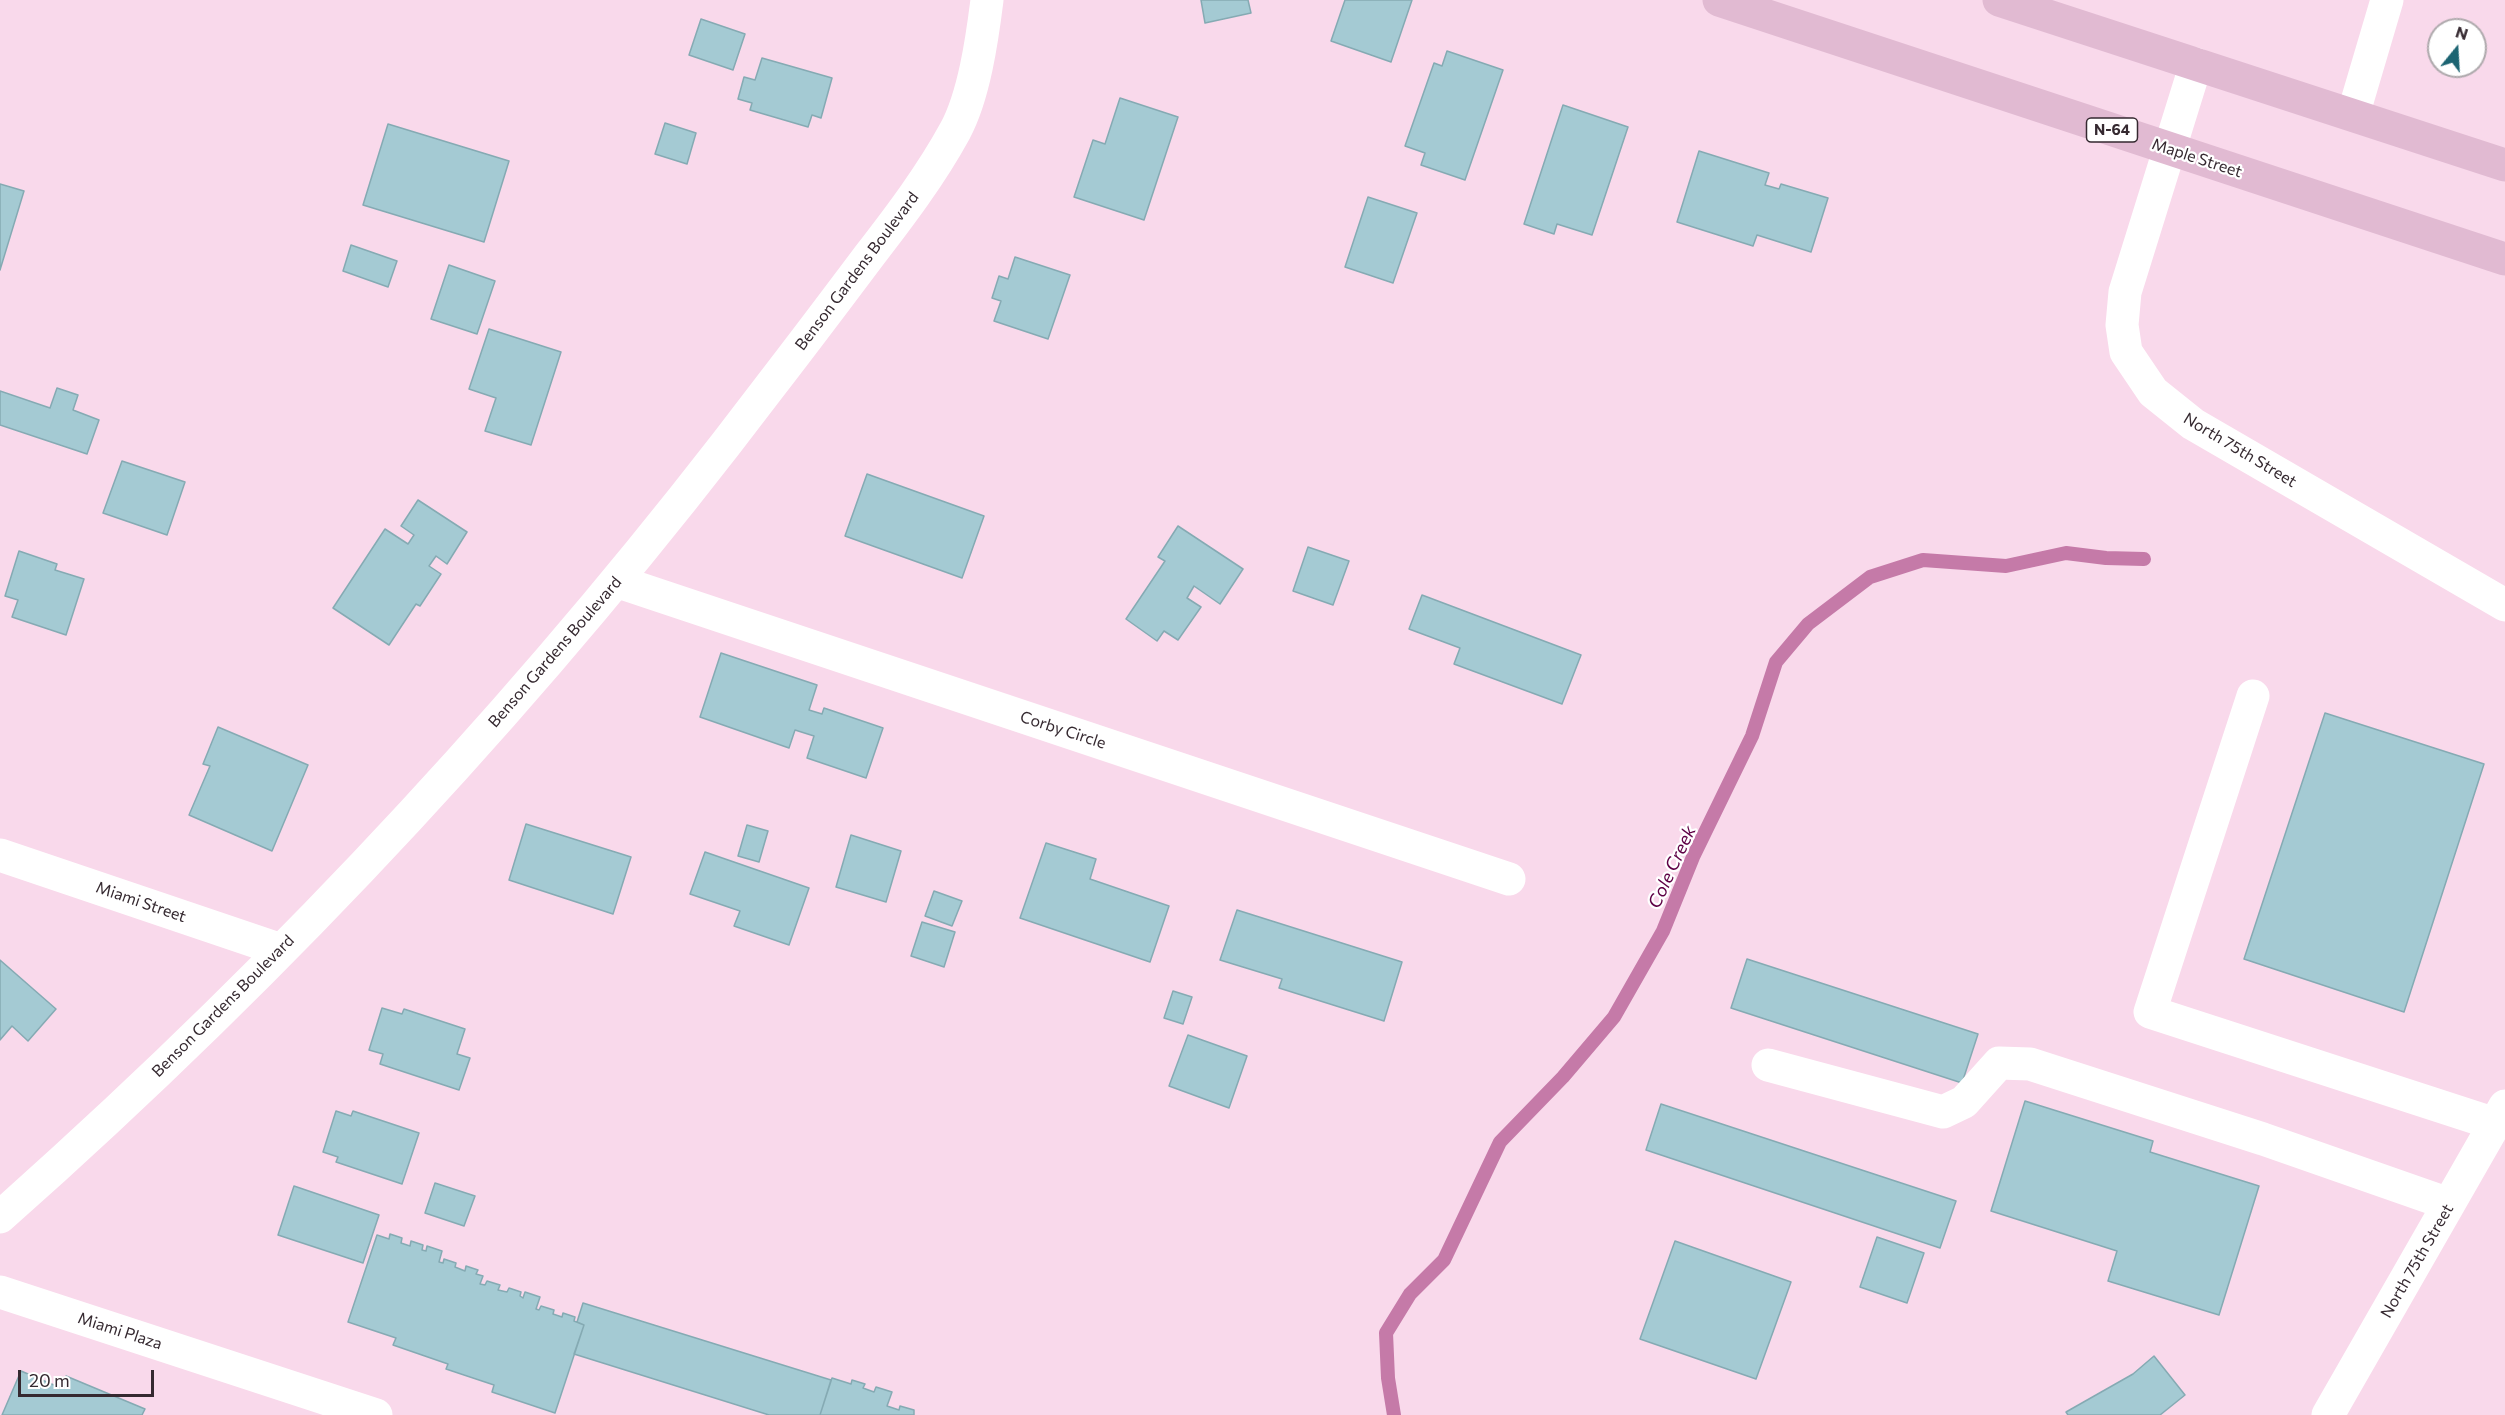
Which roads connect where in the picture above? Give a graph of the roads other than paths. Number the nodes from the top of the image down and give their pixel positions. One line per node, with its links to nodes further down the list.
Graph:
1 (987, 0): 10 (street, Benson Gardens Boulevard)
2 (1719, 0): 7 (main road, Maple Street / N-64)
3 (1999, 0): 5 (main road)
4 (2387, 0): 6 (street)
5 (2196, 64): 6 (main road); 7 (street, North 75th Street)
6 (2353, 115): 8 (main road)
7 (2168, 148): 9 (main road, Maple Street / N-64); 11 (street, North 75th Street)
8 (2505, 165)
9 (2505, 259)
10 (616, 581): 14 (street, Corby Circle); 15 (street, Benson Gardens Boulevard)
11 (2505, 605)
12 (2253, 696): 17 (street)
13 (0, 855): 15 (street, Miami Street)
14 (1509, 879)
15 (281, 950): 19 (street, Benson Gardens Boulevard)
16 (1768, 1065): 18 (street)
17 (2500, 1115): 18 (street, North 75th Street)
18 (2449, 1204): 22 (street, North 75th Street)
19 (0, 1217)
20 (0, 1292): 21 (street, Miami Plaza)
21 (376, 1415)
22 (2328, 1415)

